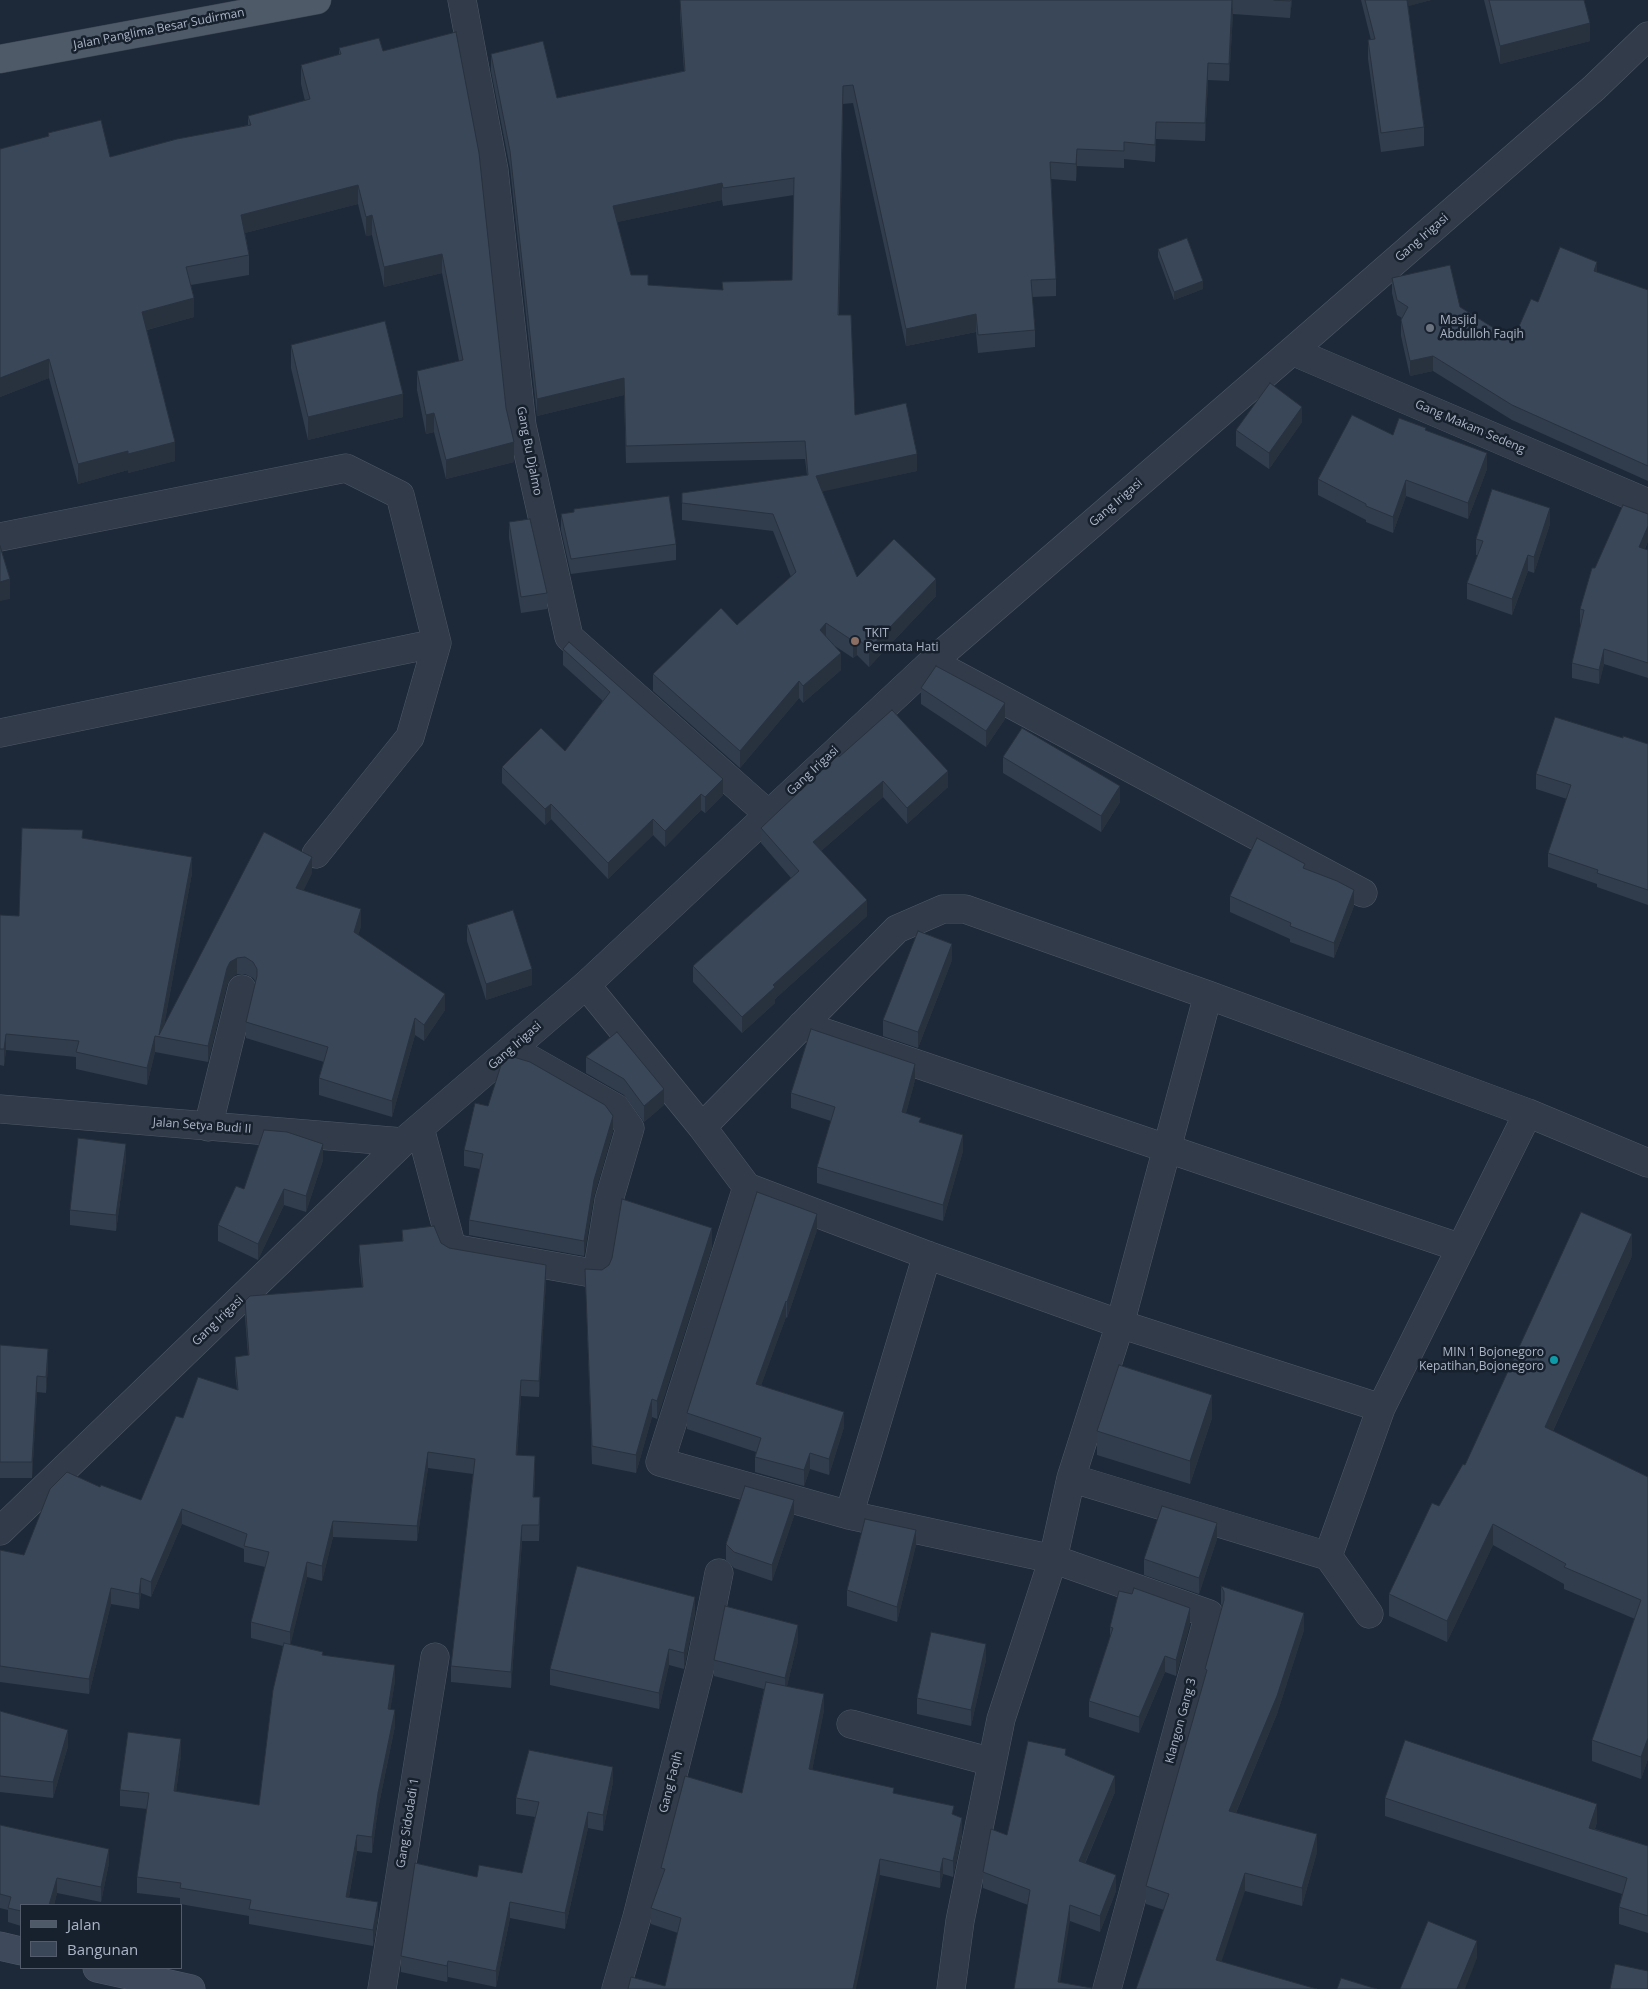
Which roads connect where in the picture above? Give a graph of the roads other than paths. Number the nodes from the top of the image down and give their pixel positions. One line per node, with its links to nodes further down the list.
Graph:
1 (317, 0): 3 (main road, Jalan Panglima Besar Sudirman)
2 (462, 0): 12 (street, Gang Bu Djalmo)
3 (285, 3): 5 (main road, Jalan Panglima Besar Sudirman)
4 (1648, 36): 6 (street, Gang Irigasi)
5 (0, 59)
6 (1292, 351): 7 (street, Gang Makam Sedeng); 10 (street, Gang Irigasi)
7 (1648, 503)
8 (0, 537): 9 (street)
9 (436, 643): 11 (street); 13 (street)
10 (932, 662): 12 (street, Gang Irigasi); 14 (street)
11 (0, 733)
12 (768, 814): 15 (street, Gang Irigasi)
13 (316, 854)
14 (1363, 893)
15 (586, 985): 19 (street, Gang Irigasi); 23 (street)
16 (242, 989): 22 (street)
17 (1208, 996): 18 (street); 21 (street); 25 (street)
18 (802, 1025): 23 (street); 25 (street)
19 (512, 1049): 24 (street, Gang Irigasi); 24 (street)
20 (0, 1109): 22 (street, Jalan Setya Budi II)
21 (1528, 1113): 26 (street); 28 (street)
22 (208, 1127): 24 (street, Jalan Setya Budi II)
23 (702, 1127): 27 (street)
24 (412, 1135): 34 (street, Gang Irigasi)
25 (1167, 1150): 28 (street); 30 (street)
26 (1648, 1163)
27 (747, 1186): 29 (street); 33 (street)
28 (1461, 1248): 31 (street)
29 (927, 1255): 30 (street); 33 (street)
30 (1120, 1324): 31 (street); 32 (street)
31 (1381, 1408): 35 (street)
32 (1071, 1478): 35 (street); 36 (street)
33 (849, 1515): 36 (street)
34 (0, 1531)
35 (1328, 1556): 38 (street)
36 (1053, 1559): 41 (street); 49 (street, Klangon Gang 3)
37 (719, 1573): 47 (street, Gang Faqih)
38 (1369, 1614)
39 (435, 1657): 46 (street, Gang Sidodadi 1)
40 (852, 1724): 41 (street)
41 (992, 1762): 48 (street)
42 (0, 1946): 43 (street)
43 (20, 1951)
44 (101, 1969): 45 (street)
45 (190, 1989)
46 (382, 1989)
47 (616, 1989)
48 (951, 1989)
49 (1107, 1989)

